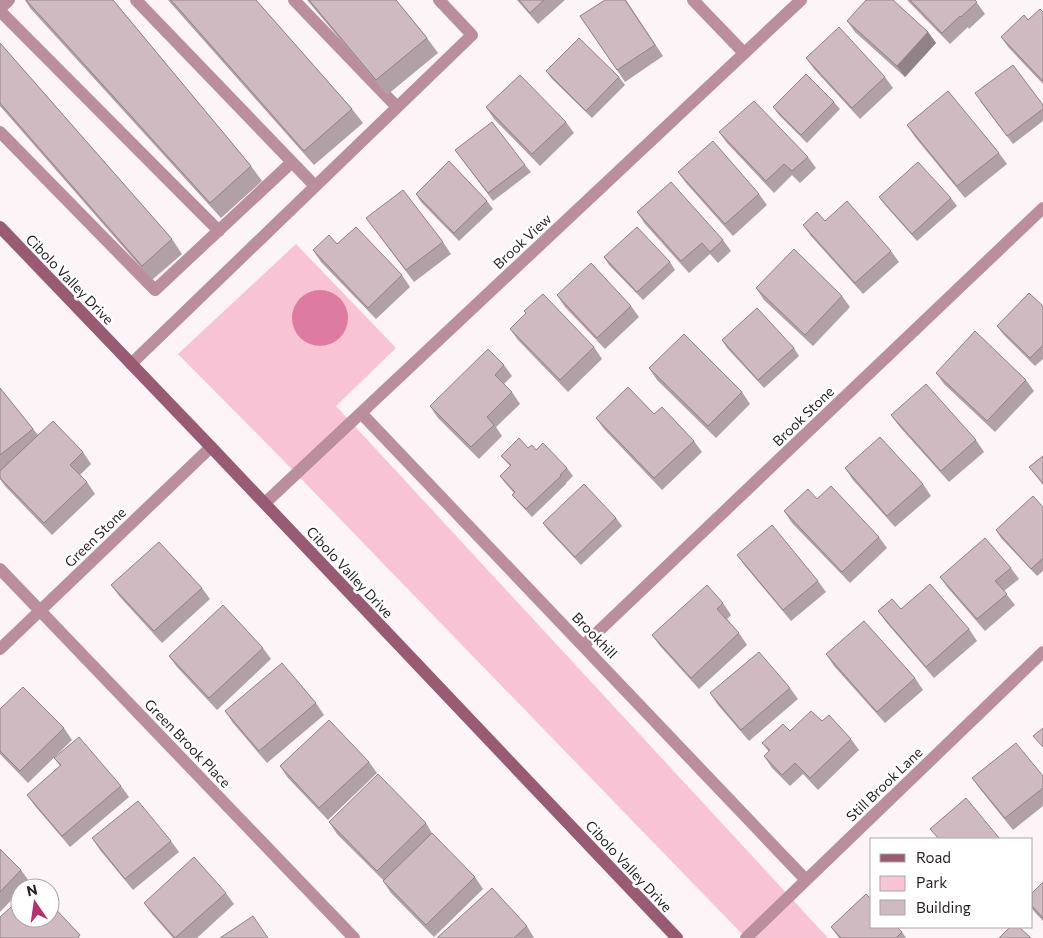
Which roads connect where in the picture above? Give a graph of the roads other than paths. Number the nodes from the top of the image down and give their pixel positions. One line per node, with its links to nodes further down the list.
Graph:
1 (9, 0): 7 (street)
2 (136, 0): 11 (street)
3 (294, 0): 9 (street)
4 (439, 0): 9 (street)
5 (693, 0): 8 (street)
6 (801, 0): 8 (street, Brook View)
7 (0, 10): 15 (street)
8 (744, 53): 17 (street, Brook View)
9 (397, 107): 12 (street)
10 (0, 132): 15 (street)
11 (292, 162): 12 (street); 15 (street)
12 (315, 186): 16 (street)
13 (1043, 208): 22 (street, Brook Stone)
14 (0, 228): 16 (main road, Cibolo Valley Drive)
15 (219, 232)
16 (131, 364): 18 (main road, Cibolo Valley Drive)
17 (361, 413): 19 (street, Brook View); 22 (street, Brookhill)
18 (211, 447): 19 (main road, Cibolo Valley Drive); 21 (street, Green Stone)
19 (265, 503): 27 (main road, Cibolo Valley Drive)
20 (0, 569): 21 (street, Green Brook Place)
21 (40, 611): 23 (street, Green Stone); 26 (street, Green Brook Place)
22 (584, 645): 25 (street, Brookhill)
23 (0, 649)
24 (1043, 652): 25 (street, Still Brook Lane)
25 (806, 880): 28 (street, Still Brook Lane)
26 (354, 938)
27 (677, 938)
28 (746, 938)

